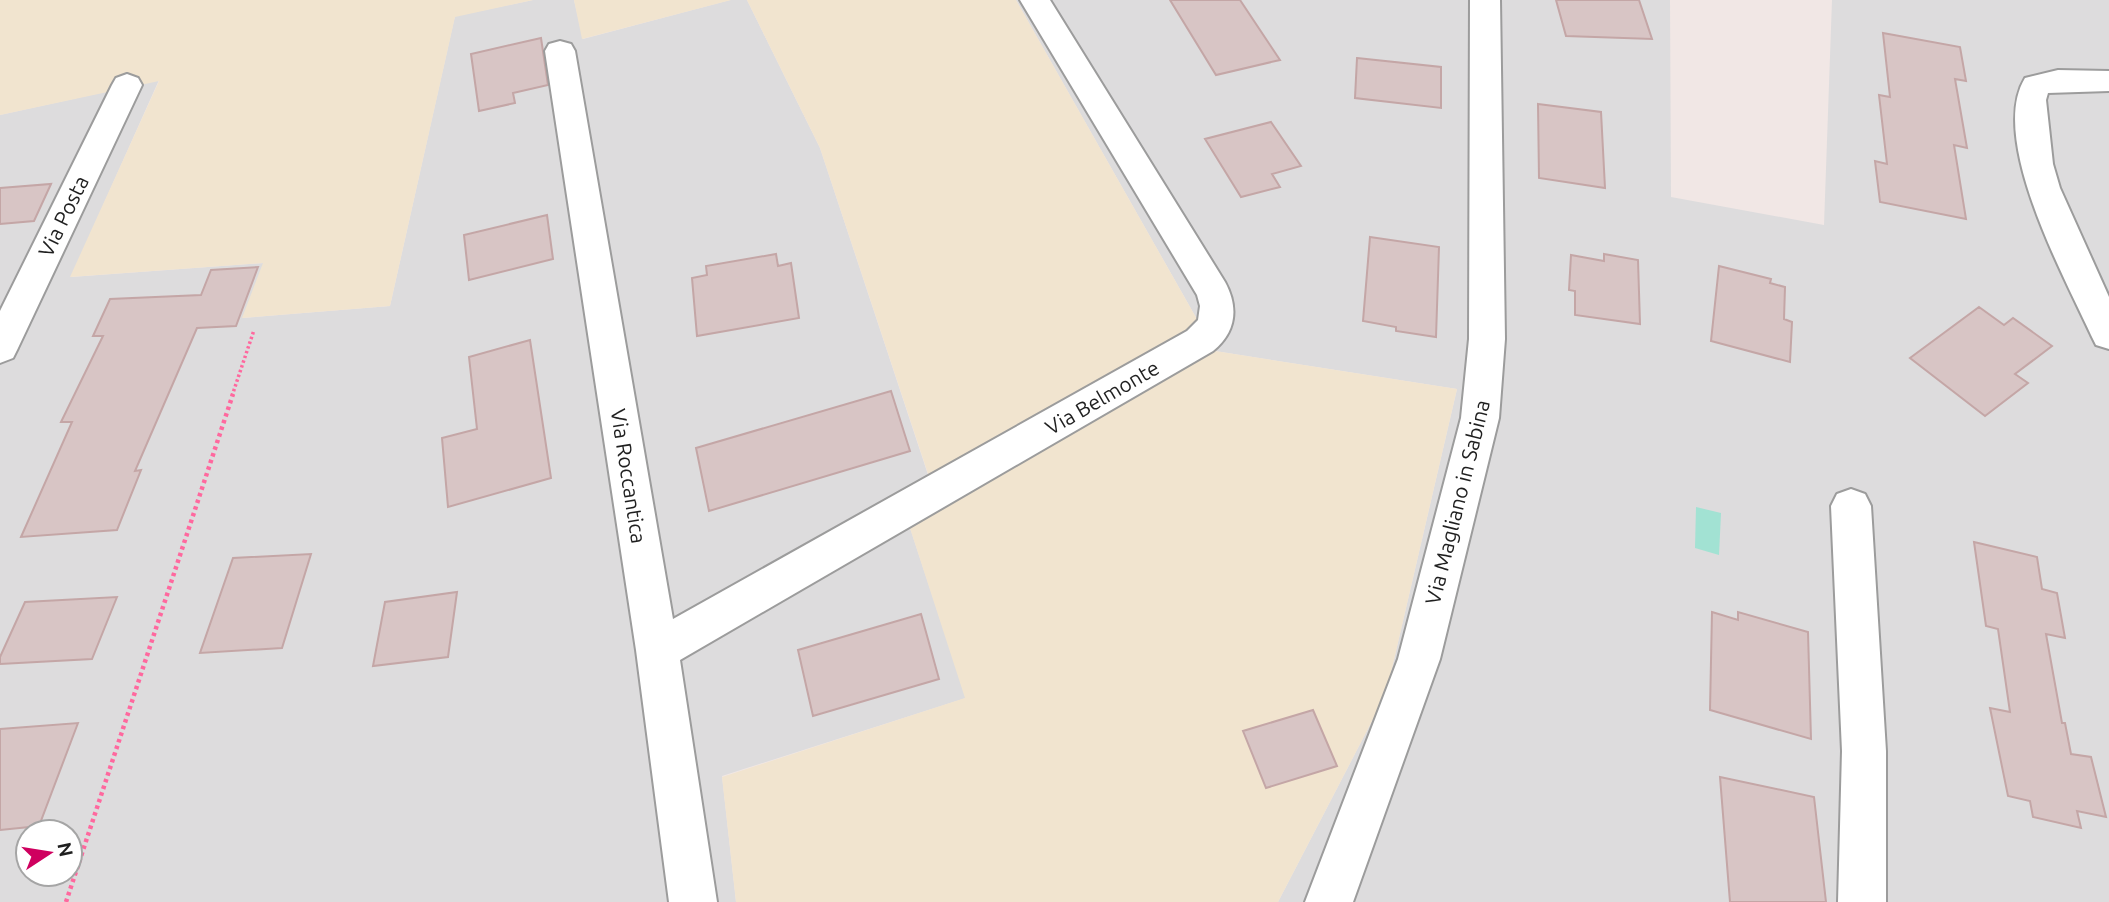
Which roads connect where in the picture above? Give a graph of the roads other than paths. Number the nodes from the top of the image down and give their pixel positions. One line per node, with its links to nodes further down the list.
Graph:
1 (1035, 0): 9 (street, Via Belmonte)
2 (1485, 0): 11 (street, Via Magliano in Sabina)
3 (560, 51): 9 (street, Via Roccantica)
4 (2109, 81): 6 (street)
5 (127, 85): 7 (street, Via Posta)
6 (2109, 335)
7 (0, 348)
8 (1851, 506): 12 (street)
9 (657, 650): 10 (street, Via Roccantica)
10 (693, 902)
11 (1329, 902)
12 (1862, 902)

